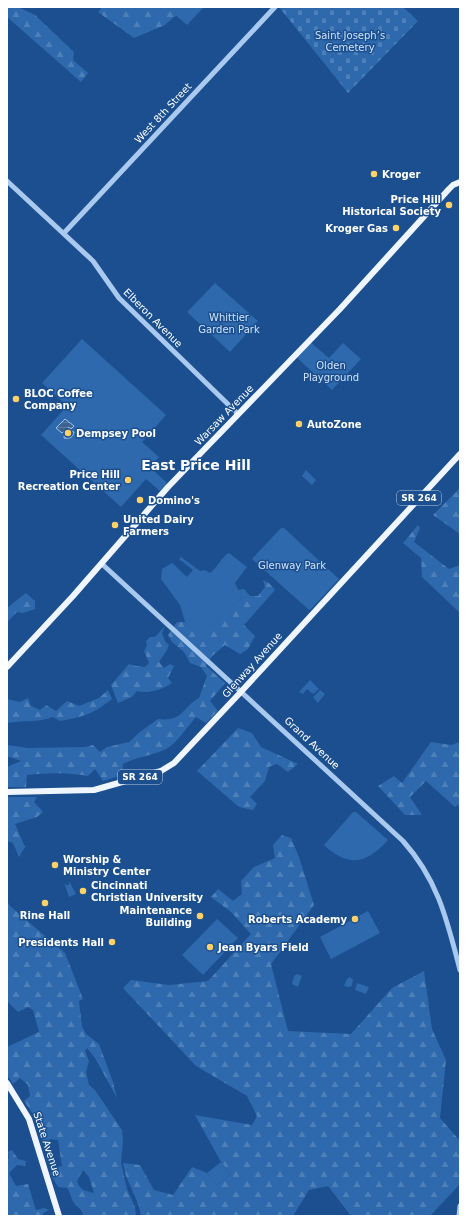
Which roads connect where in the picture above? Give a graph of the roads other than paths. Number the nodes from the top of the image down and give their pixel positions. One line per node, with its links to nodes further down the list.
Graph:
1 (276, 7): 4 (street, West 8th Street)
2 (7, 181): 4 (street, Elberon Avenue)
3 (460, 182): 5 (main road, Warsaw Avenue)
4 (64, 233): 5 (street, Elberon Avenue)
5 (238, 414): 7 (main road, Warsaw Avenue)
6 (460, 454): 9 (main road, Glenway Avenue / SR 264)
7 (102, 564): 8 (main road, Warsaw Avenue); 9 (street, Grand Avenue)
8 (7, 668)
9 (242, 692): 10 (main road, Glenway Avenue / SR 264); 11 (street, Grand Avenue)
10 (7, 792)
11 (460, 970)
12 (7, 1082): 14 (main road, State Avenue)
13 (460, 1206): 15 (street)
14 (59, 1216)
15 (459, 1216)

